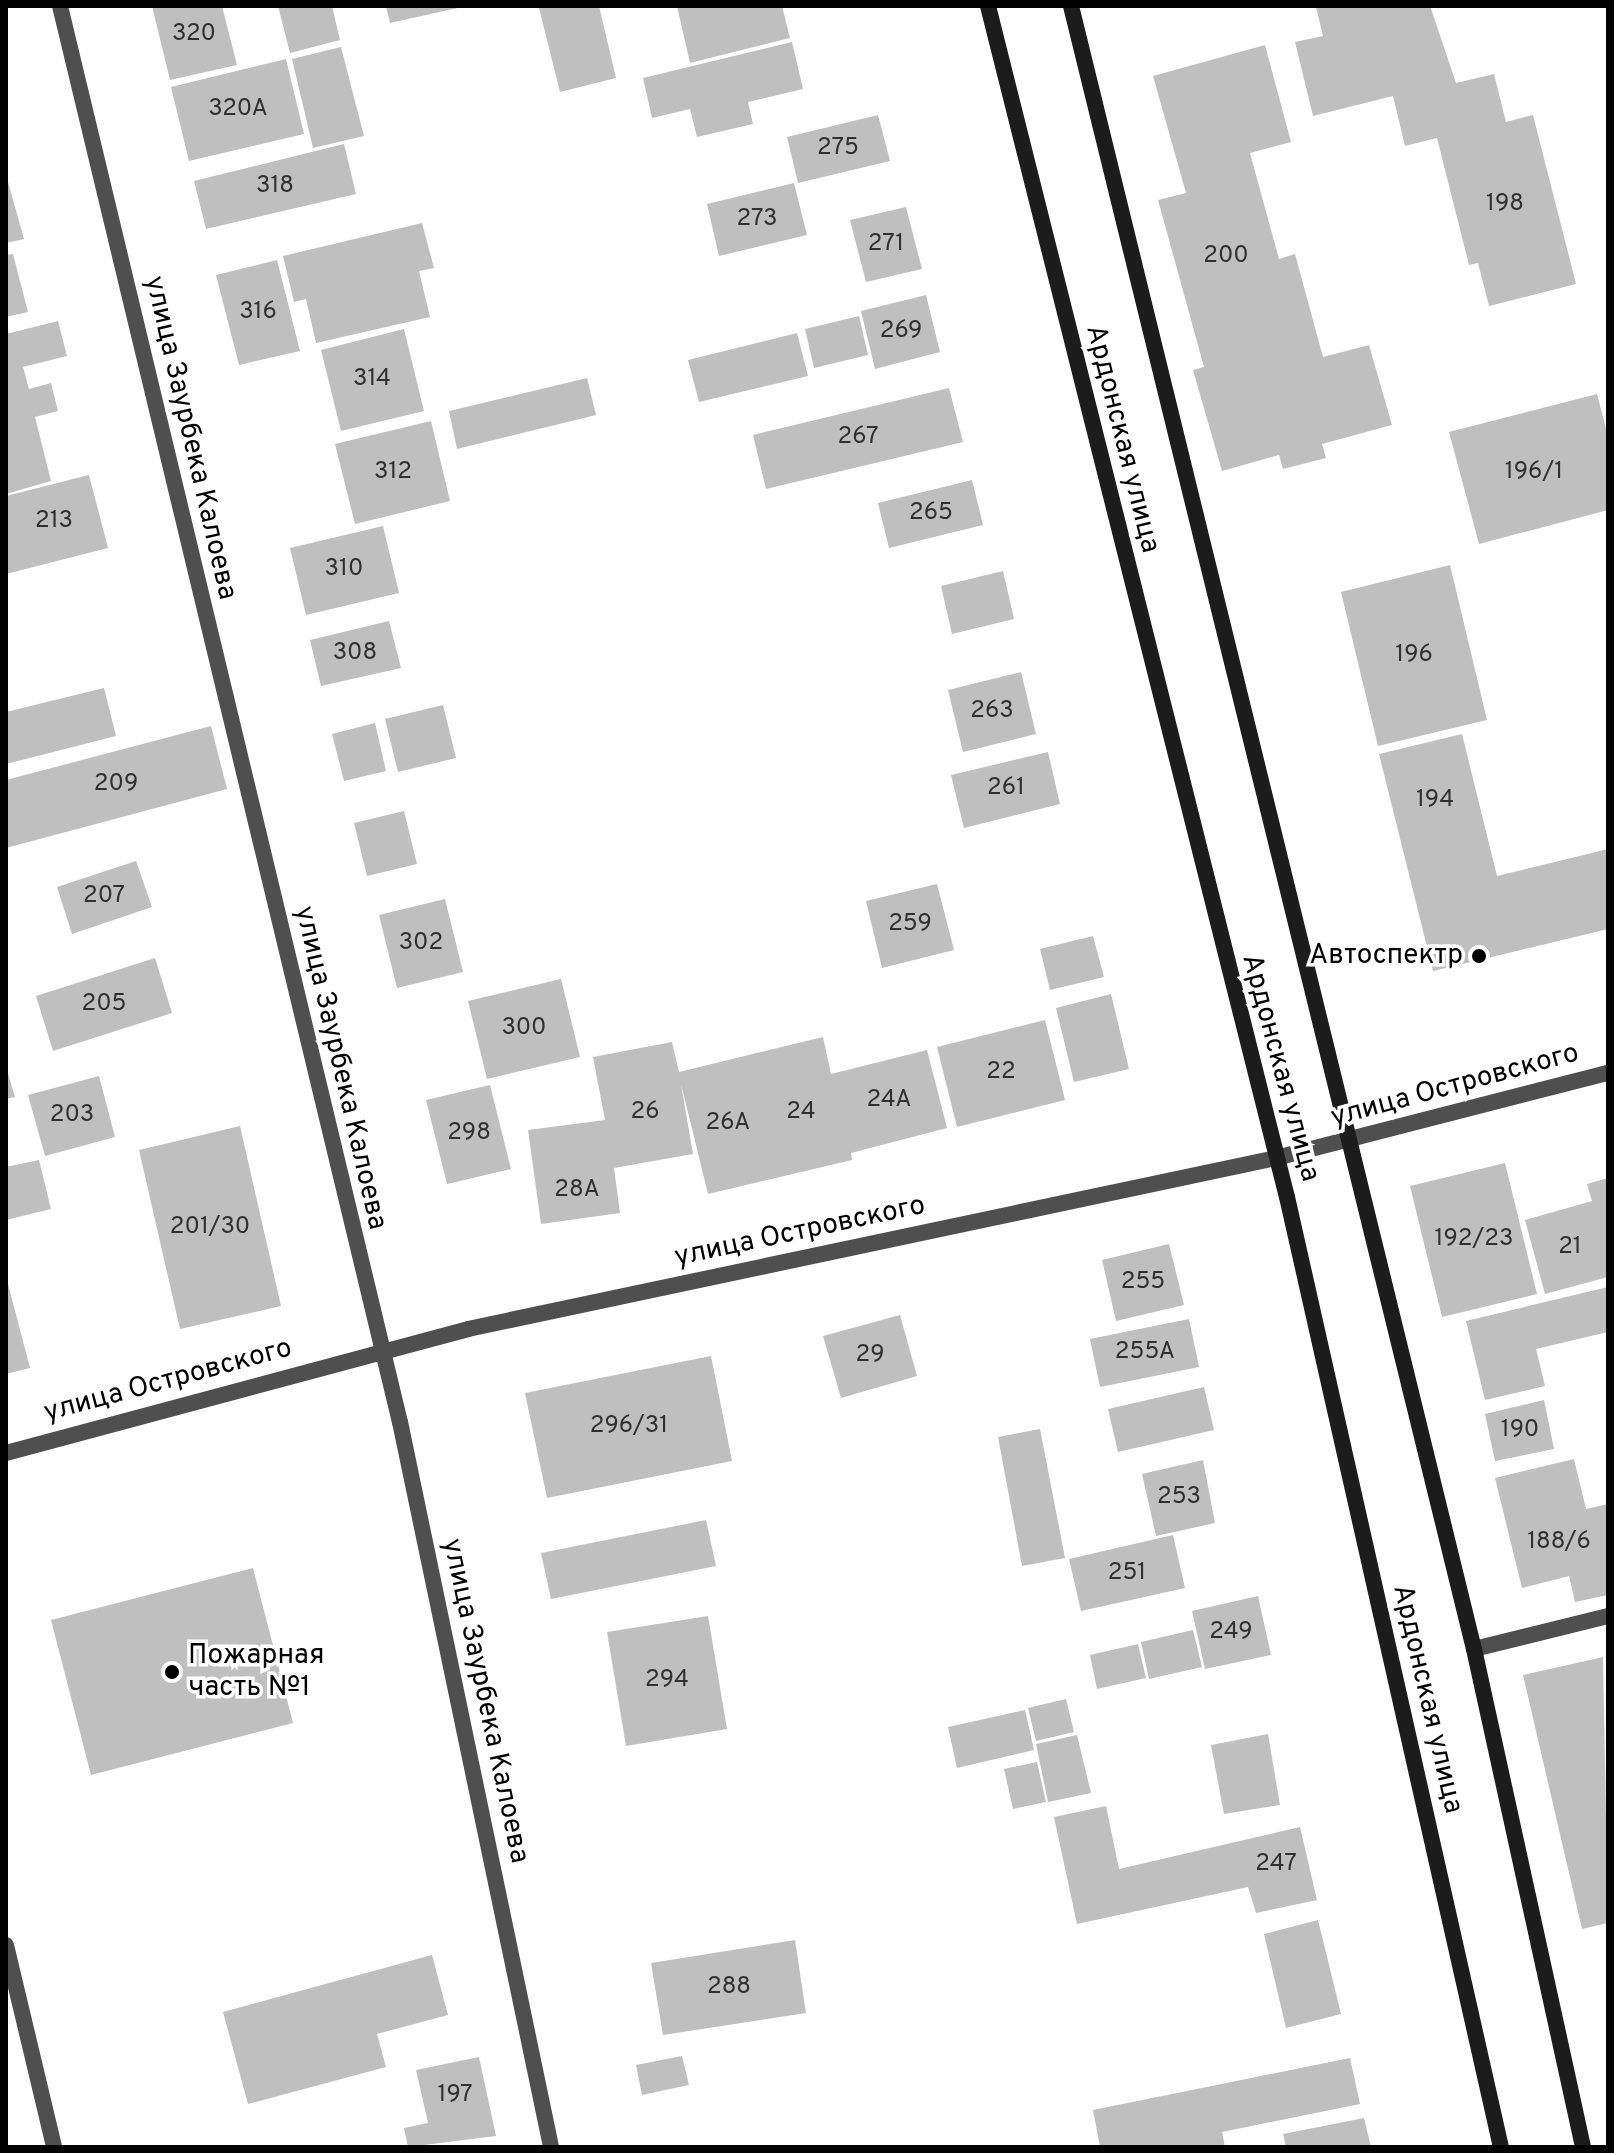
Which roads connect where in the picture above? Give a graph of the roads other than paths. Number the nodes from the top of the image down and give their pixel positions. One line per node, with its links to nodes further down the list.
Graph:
1 (60, 6): 7 (street, улица Заурбека Калоева)
2 (988, 6): 6 (main road, Ардонская улица)
3 (1071, 6): 5 (main road, Ардонская улица)
4 (1608, 1073): 5 (street, улица Островского)
5 (1348, 1141): 6 (street, улица Островского); 10 (main road, Ардонская улица)
6 (1276, 1158): 7 (street, улица Островского); 14 (main road, Ардонская улица)
7 (382, 1351): 8 (street, улица Островского); 13 (street, улица Заурбека Калоева)
8 (6, 1453)
9 (1608, 1616): 10 (street)
10 (1474, 1649): 15 (main road, Ардонская улица)
11 (6, 1945): 12 (street)
12 (54, 2147)
13 (551, 2147)
14 (1501, 2147)
15 (1583, 2147)

